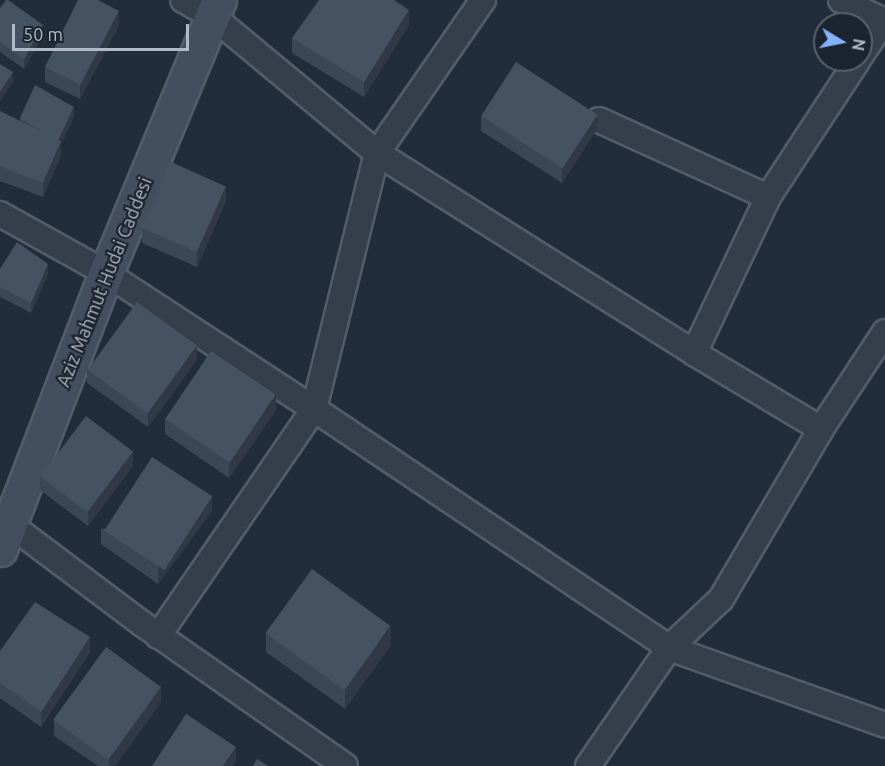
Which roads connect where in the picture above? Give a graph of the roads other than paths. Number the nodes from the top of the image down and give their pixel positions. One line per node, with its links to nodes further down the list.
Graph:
1 (183, 0): 4 (street)
2 (483, 0): 9 (street)
3 (841, 0): 5 (street)
4 (218, 5): 9 (street); 12 (street, Aziz Mahmut Hudai Caddesi)
5 (884, 20): 6 (street)
6 (873, 37)
7 (850, 72): 10 (street)
8 (600, 120): 10 (street)
9 (377, 153): 14 (street); 15 (street)
10 (768, 197): 14 (street)
11 (0, 214): 12 (street)
12 (106, 273): 15 (street); 17 (street, Aziz Mahmut Hudai Caddesi)
13 (885, 333): 16 (street)
14 (694, 353): 16 (street)
15 (314, 409): 18 (street); 19 (street)
16 (821, 429): 19 (street)
17 (3, 530): 18 (street)
18 (158, 636): 21 (street)
19 (669, 648): 20 (street); 22 (street)
20 (885, 725)
21 (345, 766)
22 (588, 766)

